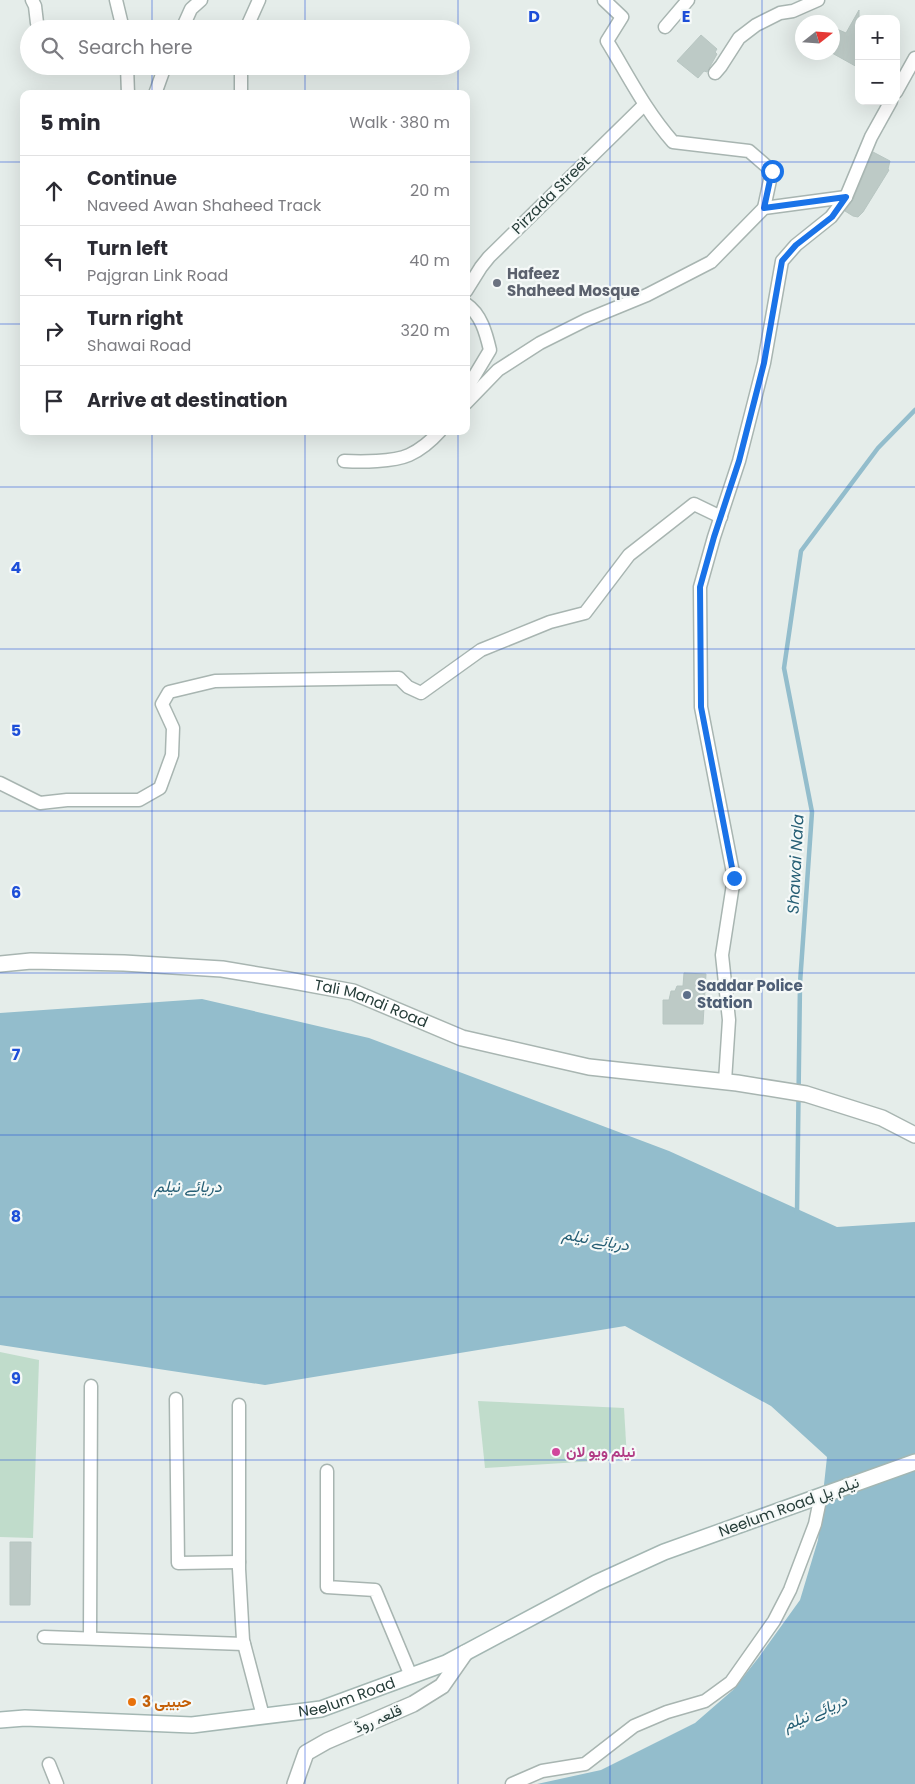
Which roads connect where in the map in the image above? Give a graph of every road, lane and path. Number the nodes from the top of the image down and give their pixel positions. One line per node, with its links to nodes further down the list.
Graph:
1 (32, 0): 8 (street)
2 (116, 0): 9 (street)
3 (201, 0): 10 (street)
4 (259, 0): 11 (street)
5 (604, 0): 22 (street)
6 (688, 0): 12 (street)
7 (818, 0): 14 (street)
8 (37, 20)
9 (121, 20)
10 (186, 20)
11 (250, 20)
12 (665, 27)
13 (915, 58): 18 (street)
14 (715, 73)
15 (127, 75): 19 (street)
16 (162, 75): 20 (street)
17 (241, 75): 21 (street)
18 (900, 85)
19 (128, 90)
20 (156, 90)
21 (241, 90)
22 (644, 105): 25 (street); 26 (street, Pirzada Street)
23 (889, 105): 24 (street)
24 (846, 197): 25 (street); 32 (street)
25 (764, 208): 29 (street)
26 (470, 285)
27 (470, 307): 28 (street)
28 (470, 383)
29 (470, 399)
30 (437, 435): 31 (street)
31 (344, 461)
32 (721, 517): 33 (street); 35 (street)
33 (0, 783)
34 (0, 964): 35 (street, Tali Mandi Road)
35 (731, 1082): 36 (street, Tali Mandi Road)
36 (915, 1135)
37 (91, 1386): 46 (street)
38 (176, 1399): 44 (street)
39 (240, 1405): 44 (street)
40 (915, 1462): 42 (street, Neelum Road نیلم پل)
41 (327, 1471): 49 (street)
42 (821, 1495): 43 (street, Neelum Road نیلم پل); 55 (street)
43 (664, 1552): 48 (street, Neelum Road)
44 (239, 1562): 47 (street)
45 (44, 1637): 46 (street)
46 (90, 1638): 47 (street)
47 (244, 1644): 50 (street)
48 (465, 1653): 49 (street, Neelum Road); 54 (street, قلعہ روڈ)
49 (410, 1676): 50 (street, Neelum Road)
50 (263, 1716): 51 (street, Neelum Road)
51 (0, 1720)
52 (49, 1764): 53 (street)
53 (57, 1784)
54 (295, 1784)
55 (512, 1784)

